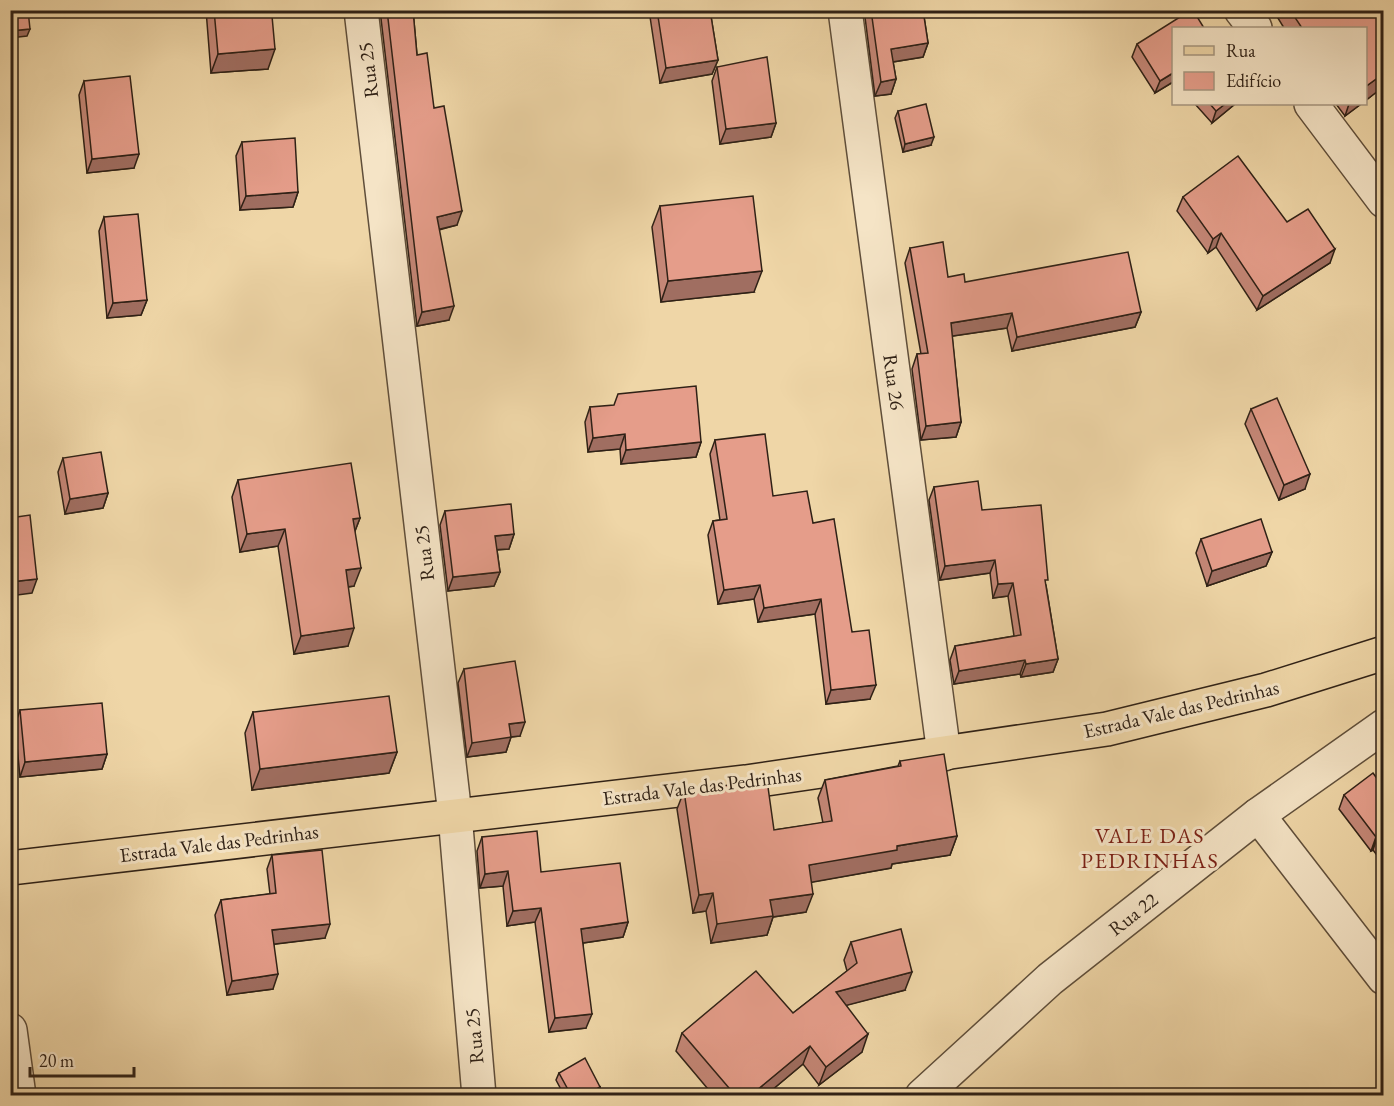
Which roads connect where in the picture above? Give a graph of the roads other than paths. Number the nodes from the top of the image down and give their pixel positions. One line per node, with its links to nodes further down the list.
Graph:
1 (361, 10): 10 (street, Rua 25)
2 (845, 10): 9 (street, Rua 26)
3 (1241, 10): 4 (street)
4 (1254, 27)
5 (1312, 105): 6 (street)
6 (1383, 201)
7 (1383, 654): 9 (main road, Estrada Vale das Pedrinhas)
8 (1383, 726): 11 (street, Rua 22)
9 (944, 754): 10 (main road, Estrada Vale das Pedrinhas)
10 (455, 815): 12 (main road, Estrada Vale das Pedrinhas); 16 (street, Rua 25)
11 (1258, 815): 13 (street); 17 (street, Rua 22)
12 (10, 868)
13 (1383, 978)
14 (10, 1030): 15 (street)
15 (19, 1095)
16 (479, 1095)
17 (922, 1095)

